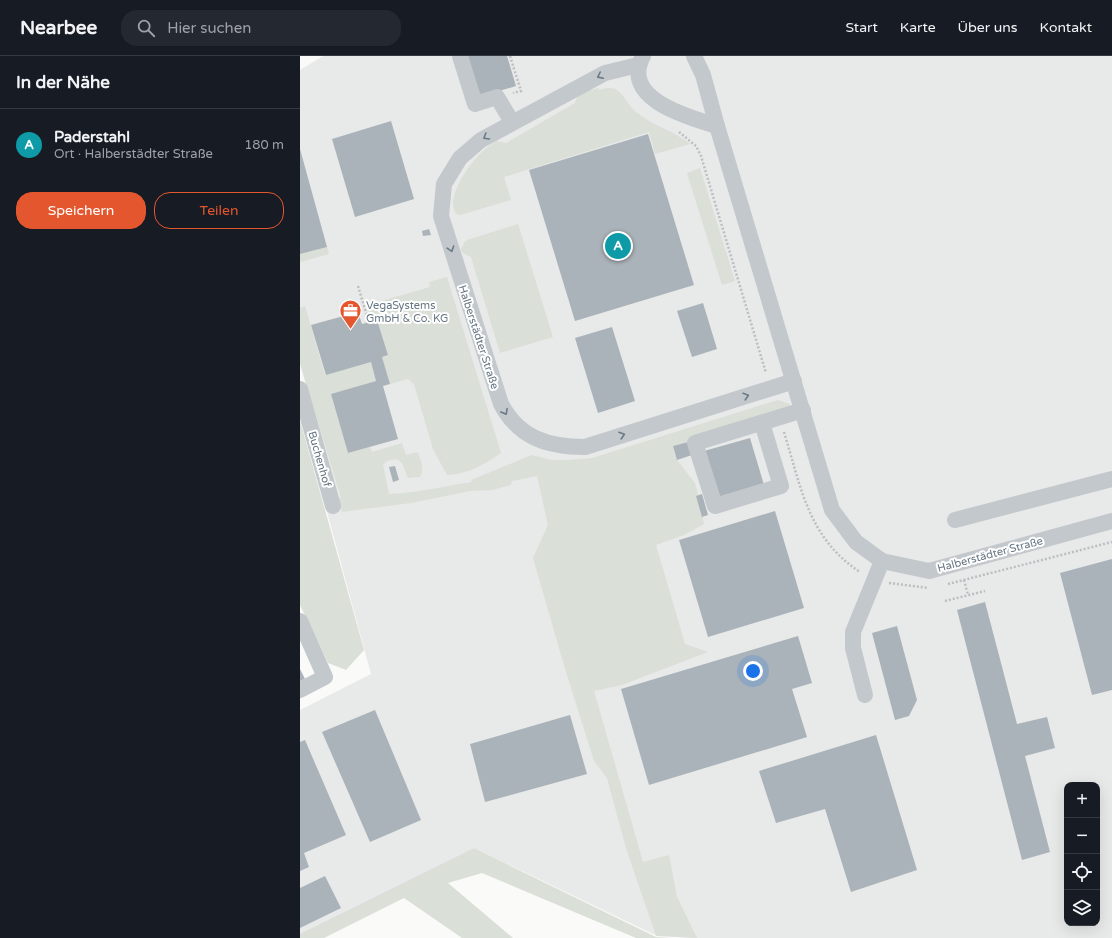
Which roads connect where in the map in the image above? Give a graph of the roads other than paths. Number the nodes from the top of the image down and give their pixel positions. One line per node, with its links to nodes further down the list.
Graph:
1 (460, 56): 4 (street)
2 (694, 56): 5 (street, Halberstädter Straße)
3 (640, 60): 4 (street, Halberstädter Straße, one-way to 4); 5 (street, Halberstädter Straße)
4 (512, 122): 6 (street, Halberstädter Straße, one-way to 6)
5 (717, 126): 6 (street, Halberstädter Straße)
6 (794, 381): 8 (street, Halberstädter Straße)
7 (300, 389): 11 (street, Buchenhof)
8 (803, 410): 9 (street); 14 (street, Halberstädter Straße)
9 (762, 423): 9 (street)
10 (1112, 479): 12 (street)
11 (333, 506)
12 (955, 520)
13 (1112, 521): 14 (street, Halberstädter Straße)
14 (882, 561): 17 (street)
15 (300, 621): 16 (street)
16 (300, 690)
17 (865, 695)

